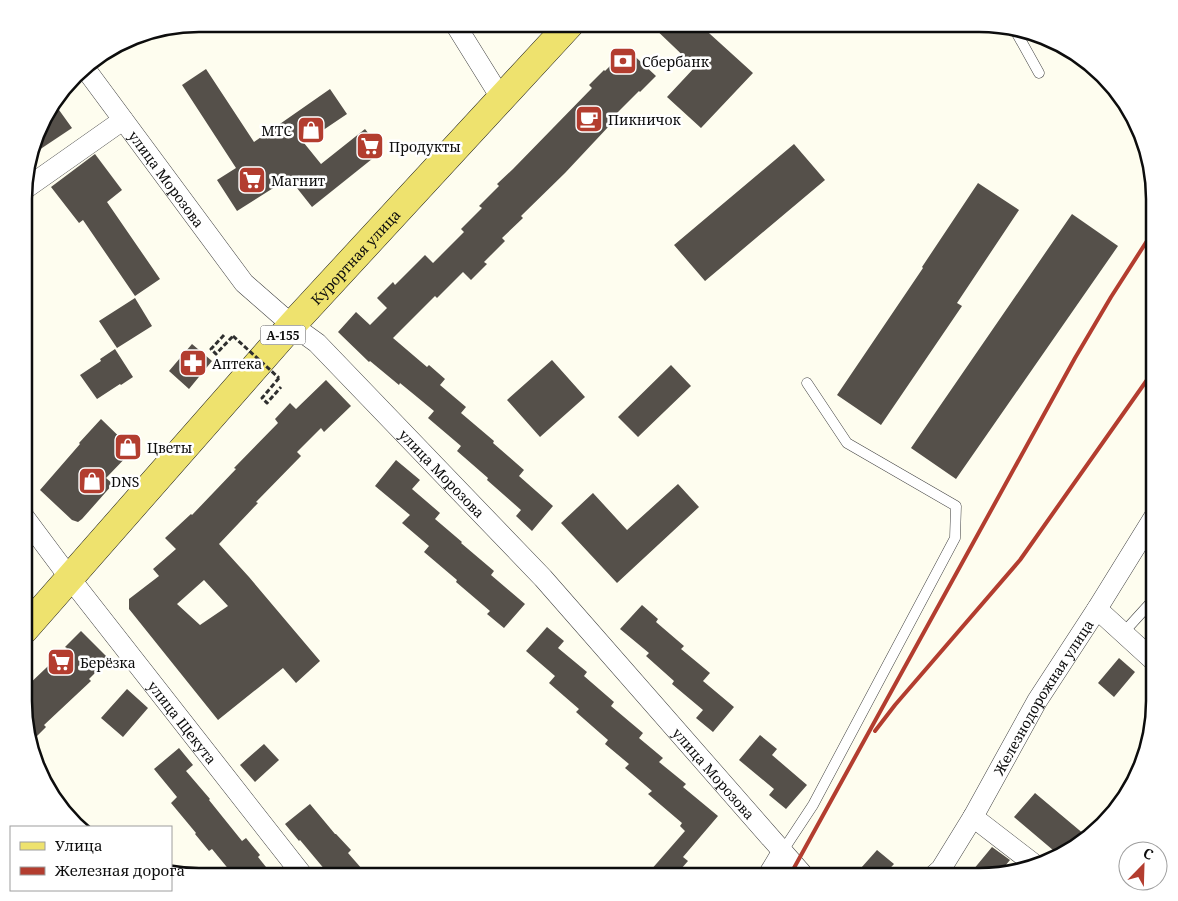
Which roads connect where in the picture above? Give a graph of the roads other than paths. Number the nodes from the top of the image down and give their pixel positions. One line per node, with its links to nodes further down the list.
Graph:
1 (461, 33): 6 (street)
2 (562, 33): 6 (main road, Курортная улица / А-155)
3 (1019, 37): 4 (lane)
4 (1039, 73)
5 (89, 74): 7 (street, улица Морозова)
6 (501, 98): 9 (main road, Курортная улица / А-155)
7 (124, 120): 8 (street); 9 (street, улица Морозова)
8 (34, 183)
9 (292, 325): 13 (main road, Курортная улица / А-155); 20 (street, улица Морозова)
10 (807, 383): 20 (lane)
11 (33, 530): 13 (street, улица Щекута)
12 (1145, 531): 14 (street, Железнодорожная улица)
13 (70, 577): 16 (main road, Курортная улица / А-155); 22 (street, улица Щекута)
14 (1097, 609): 17 (street); 19 (street, Железнодорожная улица)
15 (1145, 609): 17 (lane)
16 (33, 620)
17 (1124, 632): 18 (street)
18 (1145, 652)
19 (973, 816): 21 (street); 25 (street, Железнодорожная улица)
20 (782, 852): 23 (street); 24 (street, улица Морозова)
21 (1030, 861)
22 (297, 868)
23 (773, 868)
24 (798, 868)
25 (942, 868)

